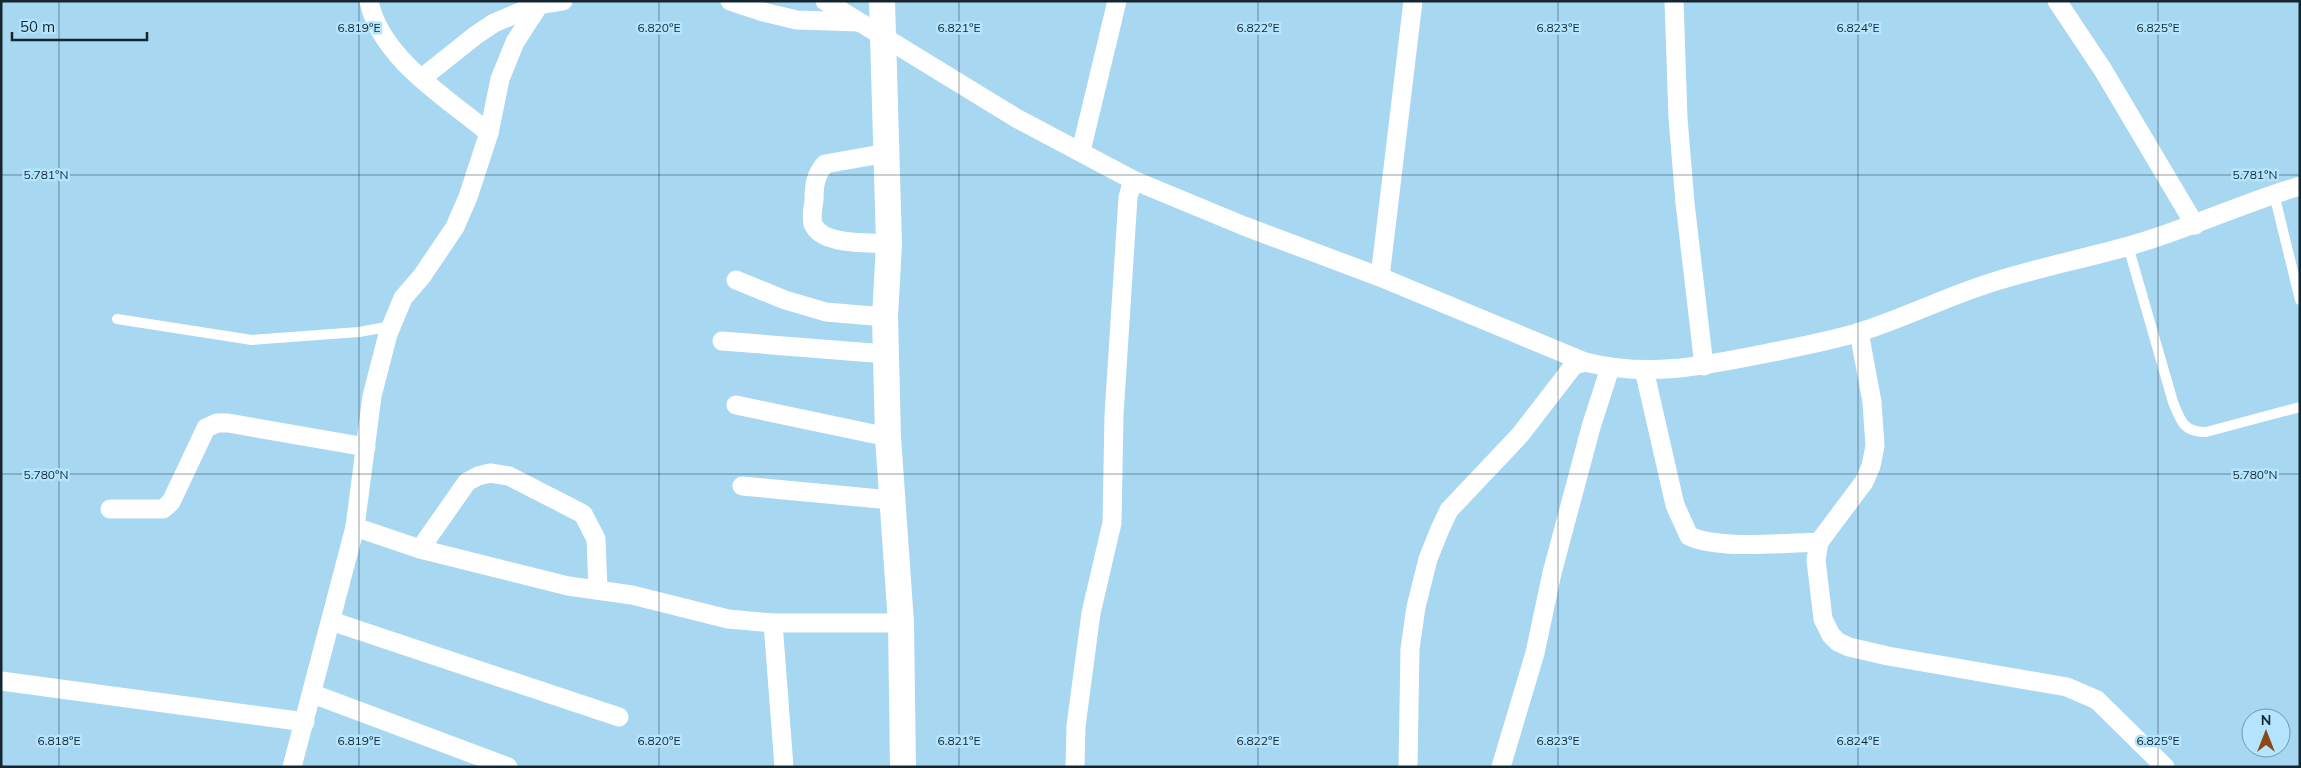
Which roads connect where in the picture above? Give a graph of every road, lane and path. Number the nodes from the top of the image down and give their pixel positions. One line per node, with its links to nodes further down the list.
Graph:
1 (368, 1): 14 (street)
2 (563, 1): 10 (street)
3 (730, 1): 12 (street)
4 (825, 1): 12 (street)
5 (882, 1): 13 (main road)
6 (1117, 1): 16 (street)
7 (1413, 1): 24 (street)
8 (1674, 1): 34 (street)
9 (2056, 1): 21 (street)
10 (538, 3): 11 (street); 15 (street)
11 (510, 8): 14 (street)
12 (859, 22): 13 (street)
13 (884, 38): 16 (street); 17 (main road)
14 (422, 78): 15 (street)
15 (489, 133): 29 (street)
16 (1081, 151): 18 (street)
17 (887, 153): 22 (main road); 22 (street)
18 (1132, 180): 24 (street); 59 (street)
19 (2300, 186): 20 (street)
20 (2274, 194): 21 (street); 26 (lane)
21 (2195, 225): 23 (street)
22 (889, 244): 27 (main road)
23 (2128, 246): 30 (street); 38 (lane)
24 (1380, 277): 33 (street)
25 (736, 280): 27 (street)
26 (2300, 300)
27 (885, 317): 32 (main road)
28 (117, 319): 29 (lane)
29 (392, 326): 40 (street)
30 (1859, 332): 34 (street); 45 (street)
31 (722, 341): 32 (street)
32 (886, 354): 39 (main road)
33 (1585, 362): 35 (street); 60 (street)
34 (1704, 366): 36 (street)
35 (1610, 368): 36 (street); 61 (street)
36 (1643, 371): 45 (street)
37 (736, 405): 39 (street)
38 (2300, 407)
39 (888, 437): 42 (main road)
40 (366, 447): 43 (street); 44 (street)
41 (742, 486): 42 (street)
42 (891, 500): 50 (main road)
43 (110, 509)
44 (355, 527): 46 (street); 48 (street)
45 (1818, 542): 62 (street)
46 (420, 549): 47 (street); 47 (street)
47 (598, 590): 49 (street)
48 (331, 621): 52 (street); 53 (street)
49 (773, 623): 50 (street); 57 (street)
50 (901, 623): 58 (main road)
51 (1, 681): 54 (street)
52 (313, 694): 54 (street); 56 (street)
53 (620, 717)
54 (305, 722): 55 (street)
55 (292, 767)
56 (508, 767)
57 (784, 767)
58 (903, 767)
59 (1075, 767)
60 (1408, 767)
61 (1501, 767)
62 (2165, 767)

